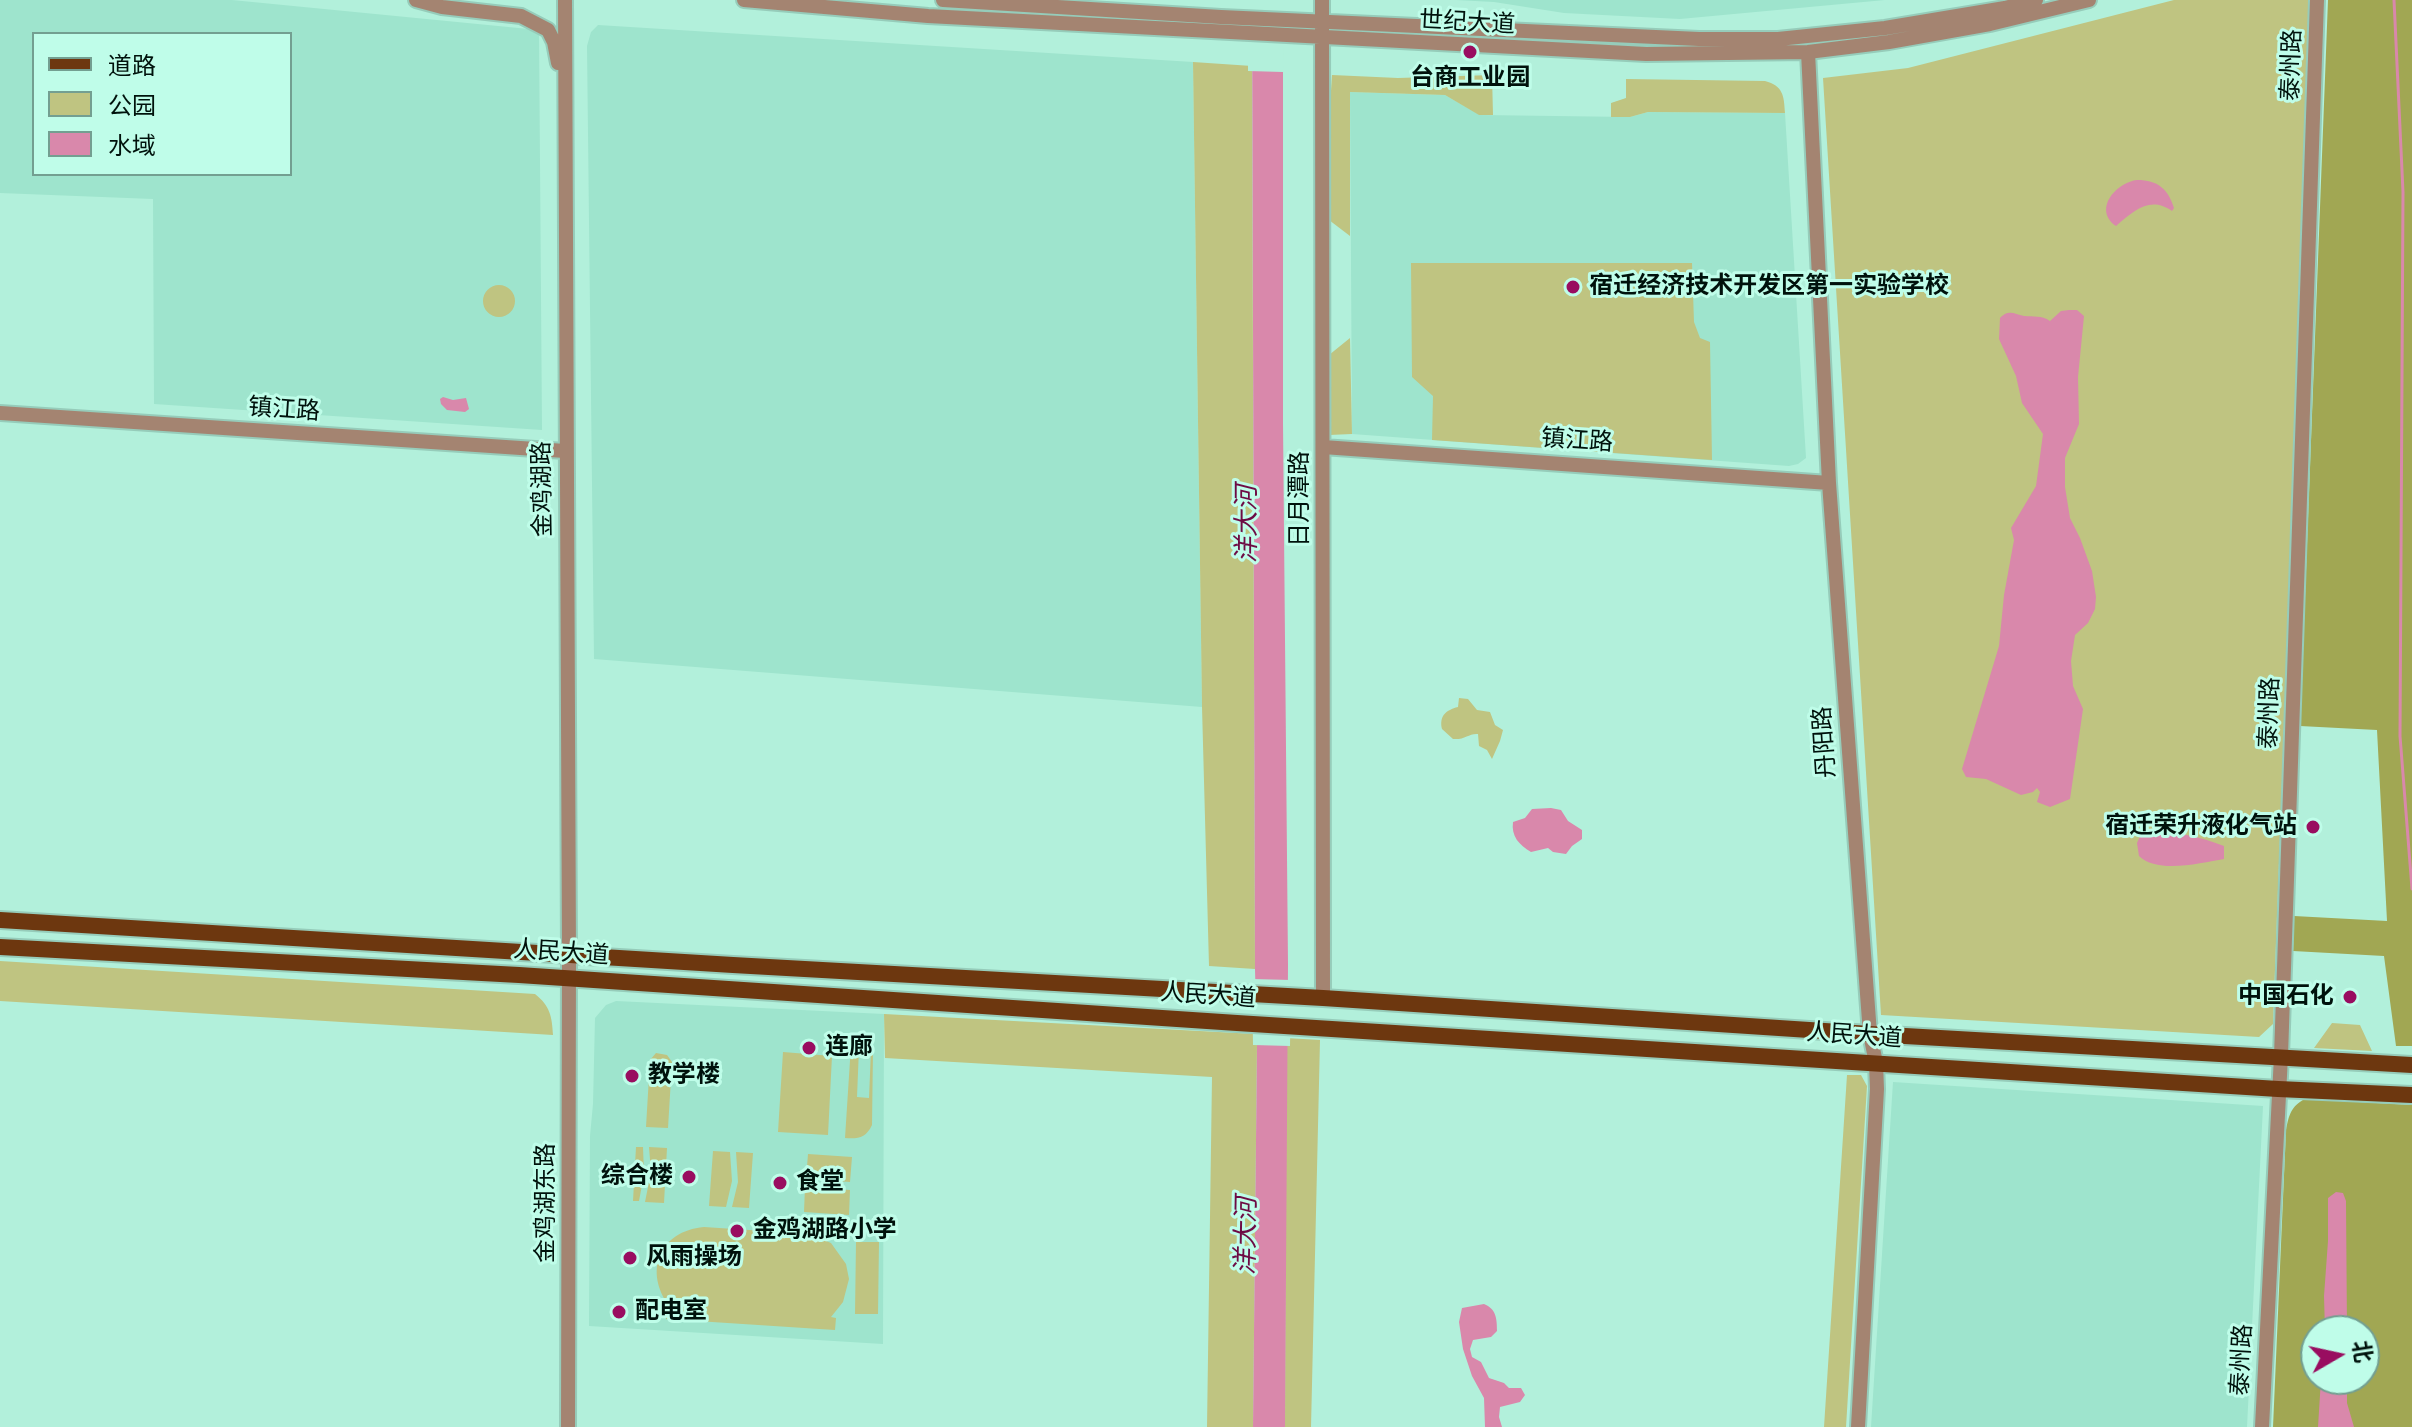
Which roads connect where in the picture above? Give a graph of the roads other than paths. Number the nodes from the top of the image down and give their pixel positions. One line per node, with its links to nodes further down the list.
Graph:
1 (416, 0): 14 (street)
2 (565, 0): 14 (street, 金鸡湖路)
3 (744, 0): 12 (street, 世纪大道)
4 (943, 0): 10 (street, 世纪大道)
5 (1222, 0): 10 (street)
6 (1322, 0): 11 (street, 日月潭路)
7 (2036, 0): 11 (street, 世纪大道)
8 (2089, 0): 13 (street, 世纪大道)
9 (2317, 0): 30 (street, 泰州路)
10 (1221, 17): 11 (street, 世纪大道)
11 (1321, 21): 12 (street, 日月潭路)
12 (1321, 39): 13 (street, 世纪大道); 16 (street, 日月潭路)
13 (1808, 52): 18 (street, 丹阳路)
14 (565, 107): 17 (street, 金鸡湖路)
15 (0, 413): 17 (street, 镇江路)
16 (1323, 447): 18 (street, 镇江路); 27 (street, 日月潭路)
17 (565, 451): 22 (street, 金鸡湖路)
18 (1829, 483): 29 (street, 丹阳路)
19 (0, 920): 21 (main road, 人民大道)
20 (0, 947): 24 (main road, 人民大道)
21 (486, 950): 22 (main road, 人民大道); 24 (main road)
22 (569, 955): 23 (main road, 人民大道); 25 (street, 金鸡湖路)
23 (642, 960): 26 (main road); 27 (main road, 人民大道)
24 (485, 973): 25 (main road, 人民大道)
25 (569, 978): 26 (main road, 人民大道); 38 (street, 金鸡湖东路)
26 (642, 983): 31 (main road, 人民大道)
27 (1323, 998): 28 (main road, 人民大道)
28 (1788, 1029): 29 (main road, 人民大道); 31 (main road)
29 (1870, 1034): 30 (main road, 人民大道); 33 (street, 丹阳路)
30 (2281, 1056): 32 (main road, 人民大道); 35 (street, 泰州路)
31 (1782, 1057): 33 (main road, 人民大道)
32 (2368, 1062): 34 (main road, 人民大道); 36 (main road)
33 (1876, 1063): 35 (main road, 人民大道); 39 (street, 丹阳路)
34 (2412, 1065)
35 (2278, 1089): 36 (main road, 人民大道); 40 (street, 泰州路)
36 (2366, 1093): 37 (main road, 人民大道)
37 (2412, 1095)
38 (568, 1427)
39 (1858, 1427)
40 (2262, 1427)

